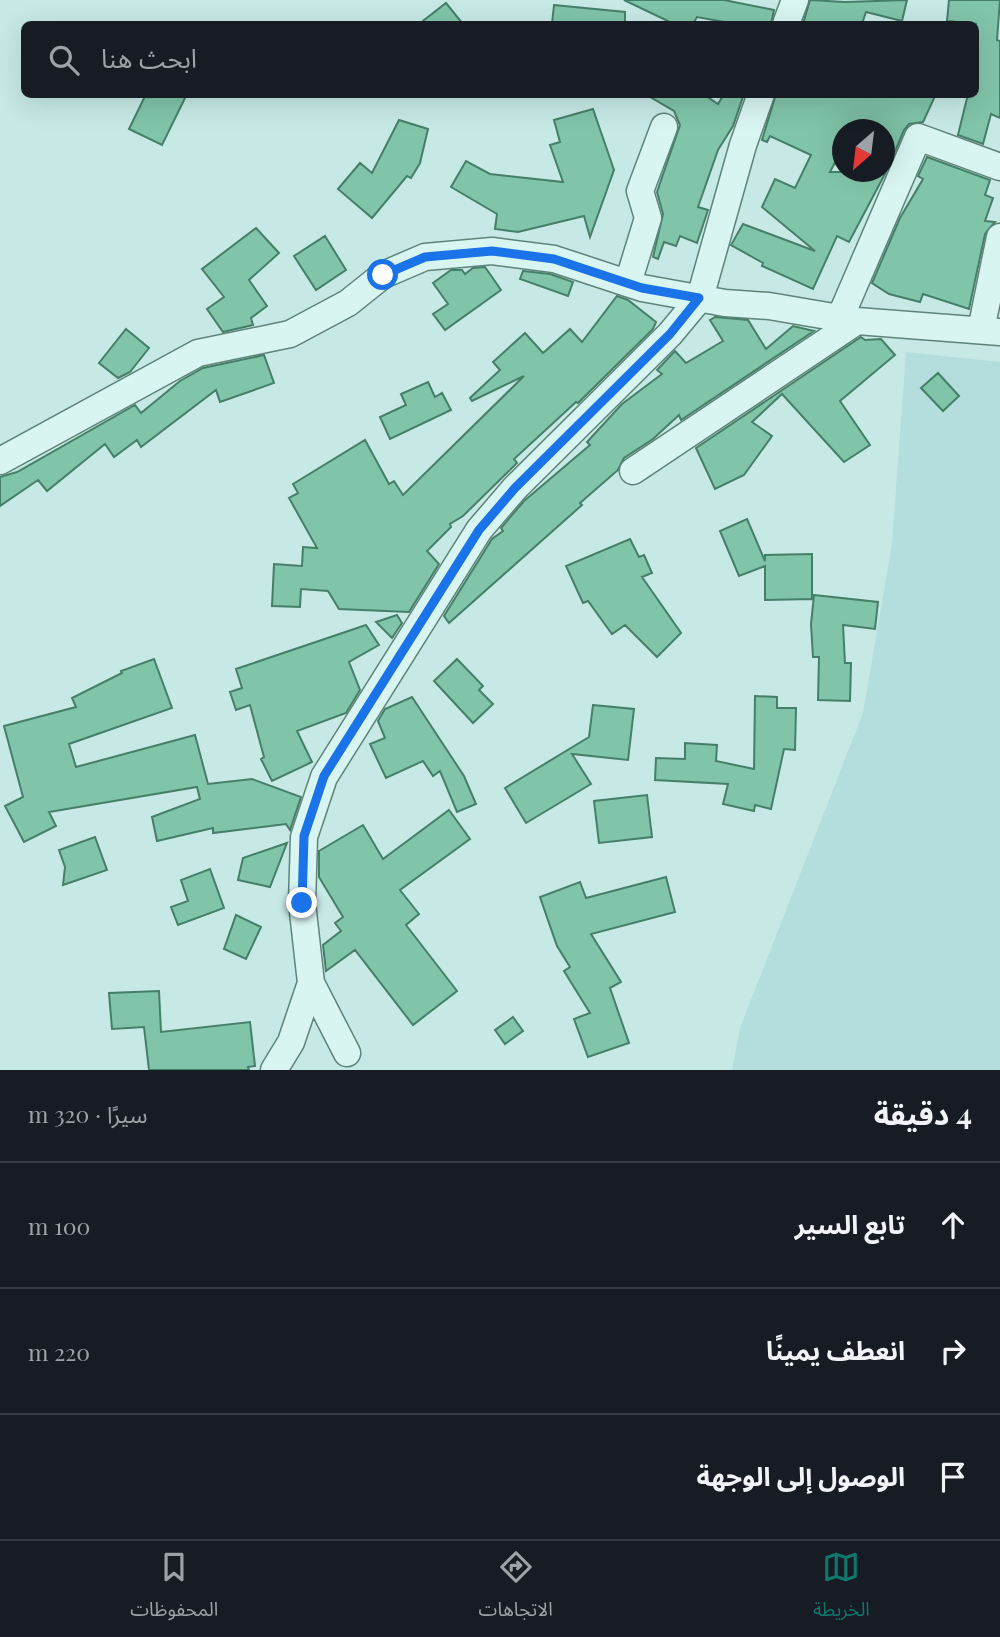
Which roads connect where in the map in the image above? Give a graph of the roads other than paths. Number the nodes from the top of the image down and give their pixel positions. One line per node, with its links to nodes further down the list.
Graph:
1 (795, 0): 2 (street)
2 (787, 21)
3 (760, 98): 8 (street)
4 (664, 127): 7 (street)
5 (1000, 167): 9 (street)
6 (1000, 237): 10 (street)
7 (628, 283): 8 (street); 11 (street)
8 (699, 298): 9 (street); 13 (street)
9 (849, 319): 10 (street); 12 (street)
10 (991, 331)
11 (0, 461)
12 (633, 471)
13 (311, 983): 14 (street); 15 (street)
14 (347, 1053)
15 (274, 1070)

